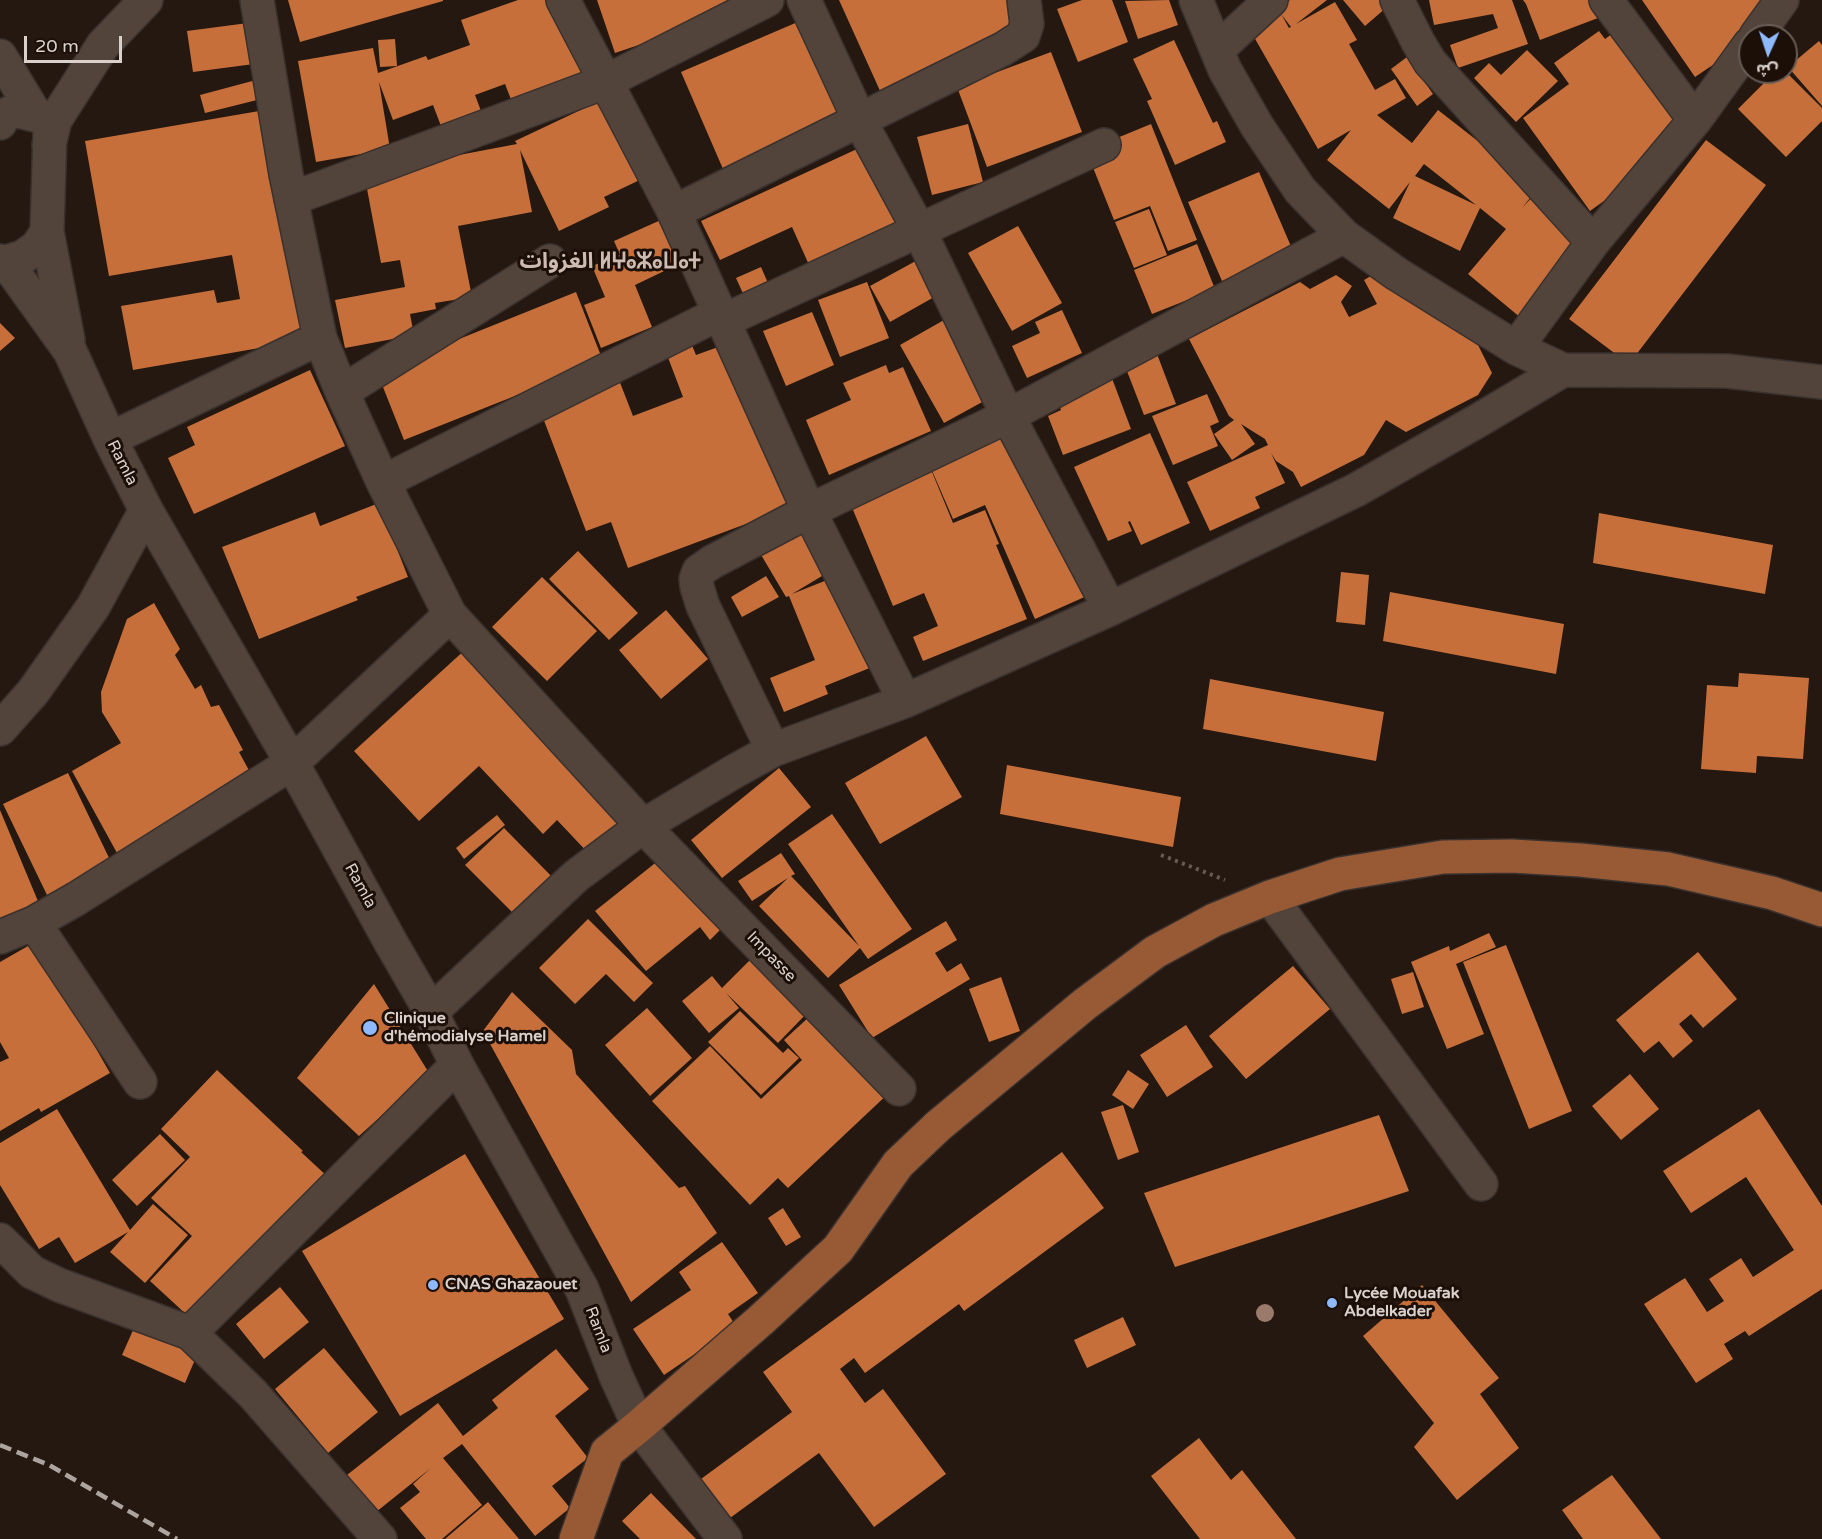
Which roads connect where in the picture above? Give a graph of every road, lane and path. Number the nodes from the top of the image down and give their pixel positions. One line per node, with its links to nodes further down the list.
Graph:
1 (146, 0): 20 (street)
2 (257, 0): 22 (street, Impasse)
3 (563, 0): 16 (street)
4 (767, 0): 16 (street)
5 (804, 0): 18 (street)
6 (1024, 0): 18 (street)
7 (1196, 0): 13 (street)
8 (1271, 0): 13 (street)
9 (1397, 0): 27 (street)
10 (1606, 0): 17 (street)
11 (1782, 0): 12 (street)
12 (1765, 24)
13 (1217, 50): 26 (street)
14 (0, 56): 20 (street)
15 (1738, 61): 17 (street)
16 (605, 82): 22 (street); 23 (street)
17 (1695, 120): 27 (street)
18 (860, 121): 23 (street); 24 (street)
19 (0, 123): 20 (street)
20 (47, 126): 25 (street)
21 (1104, 146): 24 (street)
22 (291, 199): 31 (street, Impasse)
23 (674, 212): 30 (street)
24 (919, 230): 30 (street); 37 (street)
25 (46, 232): 29 (street); 33 (street)
26 (1344, 236): 32 (street); 37 (street)
27 (1593, 242): 32 (street)
28 (550, 261): 36 (street)
29 (3, 262): 33 (street)
30 (721, 317): 39 (street); 41 (street)
31 (320, 339): 36 (street, Impasse); 38 (street)
32 (1516, 348): 34 (street)
33 (70, 351): 38 (street, Ramla)
34 (1563, 370): 35 (street); 42 (street)
35 (1822, 382)
36 (342, 392): 39 (street, Impasse)
37 (1008, 416): 41 (street); 42 (street)
38 (110, 439): 40 (street, Ramla)
39 (383, 482): 43 (street, Impasse)
40 (146, 510): 45 (street); 47 (street, Ramla)
41 (809, 511): 44 (street); 46 (street)
42 (1110, 609): 44 (street)
43 (450, 615): 47 (street); 48 (street, Impasse)
44 (905, 701): 46 (street)
45 (0, 729)
46 (773, 750): 48 (street)
47 (292, 763): 52 (street); 54 (street, Ramla)
48 (642, 826): 54 (street); 57 (street, Impasse)
49 (1161, 855): 50 (path)
50 (1270, 897): 51 (main road); 58 (street); 61 (main road)
51 (1822, 910)
52 (34, 923): 53 (street); 56 (street)
53 (0, 937)
54 (431, 1012): 55 (street, Ramla)
55 (457, 1065): 60 (street); 61 (street, Ramla)
56 (140, 1082)
57 (898, 1089)
58 (1481, 1184)
59 (0, 1240): 60 (street)
60 (190, 1333): 62 (street)
61 (639, 1426): 63 (main road); 64 (street, Ramla)
62 (380, 1539)
63 (576, 1539)
64 (724, 1539)

